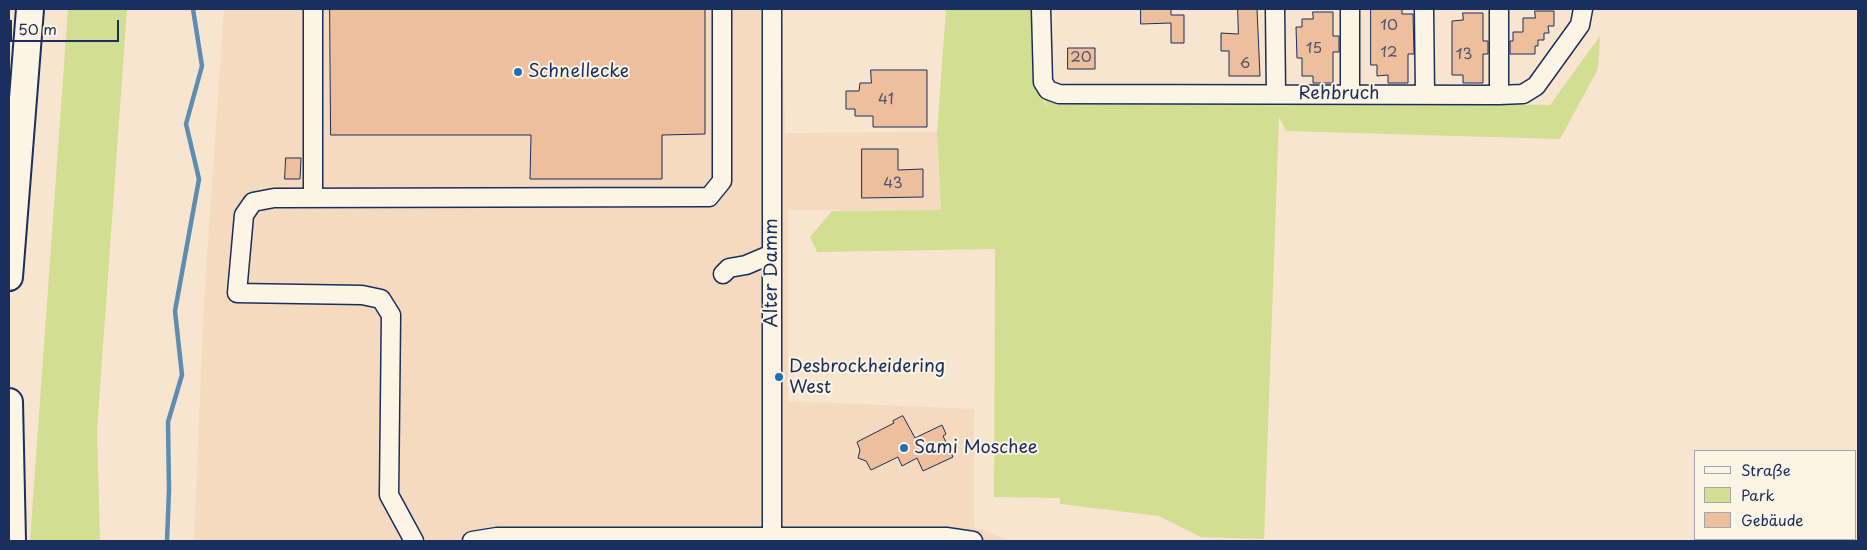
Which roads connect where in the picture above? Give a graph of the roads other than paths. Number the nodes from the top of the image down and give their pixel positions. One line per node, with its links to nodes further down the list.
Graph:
1 (30, 9): 18 (highway)
2 (313, 9): 15 (street)
3 (722, 9): 15 (street)
4 (772, 9): 16 (street, Alter Damm)
5 (1041, 9): 11 (street, Rehbruch)
6 (1276, 9): 11 (street)
7 (1350, 9): 12 (street)
8 (1424, 9): 13 (street)
9 (1499, 9): 14 (street)
10 (1583, 9): 14 (street, Rehbruch)
11 (1276, 94): 12 (street, Rehbruch)
12 (1350, 94): 13 (street, Rehbruch)
13 (1425, 94): 14 (street, Rehbruch)
14 (1499, 95)
15 (312, 198): 22 (street)
16 (772, 254): 17 (street); 20 (street, Alter Damm)
17 (723, 274)
18 (9, 277)
19 (9, 402): 21 (highway)
20 (772, 537): 23 (street); 24 (street)
21 (12, 541)
22 (414, 541)
23 (472, 541)
24 (973, 541)

